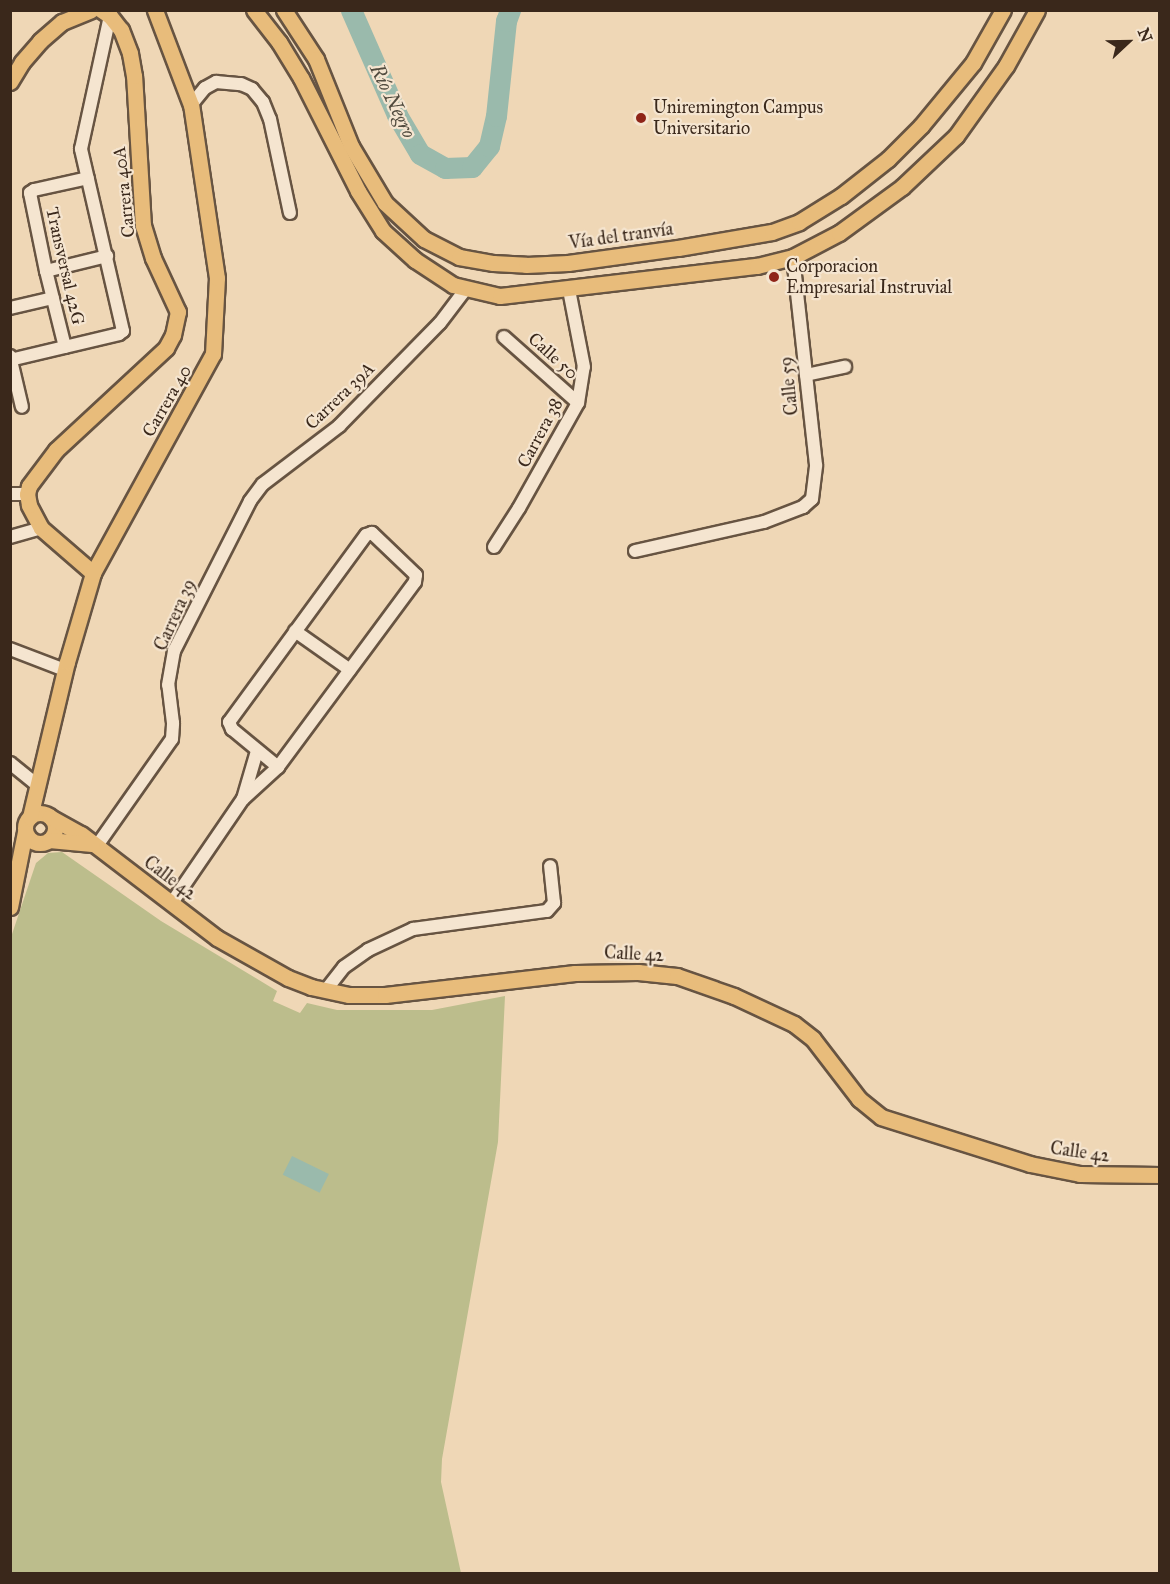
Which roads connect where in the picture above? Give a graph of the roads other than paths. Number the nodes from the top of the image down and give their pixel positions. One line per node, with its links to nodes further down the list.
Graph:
1 (155, 10): 9 (main road, Carrera 40)
2 (254, 10): 15 (main road)
3 (284, 10): 4 (main road, Vía del tranvía)
4 (1003, 10)
5 (1037, 10): 13 (main road)
6 (87, 11): 8 (main road)
7 (106, 13): 10 (street); 27 (main road, Carrera 40A)
8 (10, 82)
9 (191, 105): 11 (street); 33 (main road, Carrera 40)
10 (88, 178): 12 (street); 14 (street, Transversal 42G)
11 (290, 213)
12 (106, 256): 14 (street); 20 (street)
13 (793, 257): 16 (main road); 23 (street, Calle 59)
14 (46, 271): 17 (street, Transversal 42G)
15 (465, 290): 16 (main road); 28 (street, Carrera 39A)
16 (569, 290): 24 (street, Carrera 38)
17 (53, 298): 18 (street); 20 (street, Transversal 42G)
18 (10, 308)
19 (504, 336): 24 (street, Calle 50)
20 (65, 346): 21 (street)
21 (11, 359): 25 (street)
22 (845, 367): 23 (street)
23 (806, 375): 32 (street, Calle 59)
24 (578, 403): 31 (street, Carrera 38)
25 (22, 407)
26 (10, 494): 27 (street)
27 (27, 494): 29 (main road)
28 (237, 524): 46 (street, Carrera 39)
29 (41, 528): 30 (street); 33 (main road)
30 (10, 537)
31 (494, 547)
32 (635, 551)
33 (93, 573): 36 (main road, Carrera 40)
34 (295, 631): 37 (street); 37 (street); 38 (street)
35 (10, 649): 36 (street)
36 (65, 670): 41 (main road, Carrera 40)
37 (350, 670): 40 (street)
38 (257, 752): 40 (street); 42 (street)
39 (10, 763): 41 (street)
40 (278, 767): 42 (street)
41 (36, 790): 43 (main road); 44 (main road, Carrera 40)
42 (243, 799): 49 (street)
43 (48, 816): 44 (main road); 45 (main road); 46 (main road, Calle 42)
44 (28, 824): 45 (main road); 47 (main road, Carrera 40)
45 (44, 841): 46 (main road); 47 (main road, Carrera 40)
46 (94, 846): 49 (main road, Calle 42)
47 (17, 858): 50 (main road, Carrera 40)
48 (550, 866): 51 (street)
49 (171, 904): 51 (main road, Calle 42)
50 (10, 908)
51 (326, 990): 52 (main road, Calle 42)
52 (1160, 1174)

